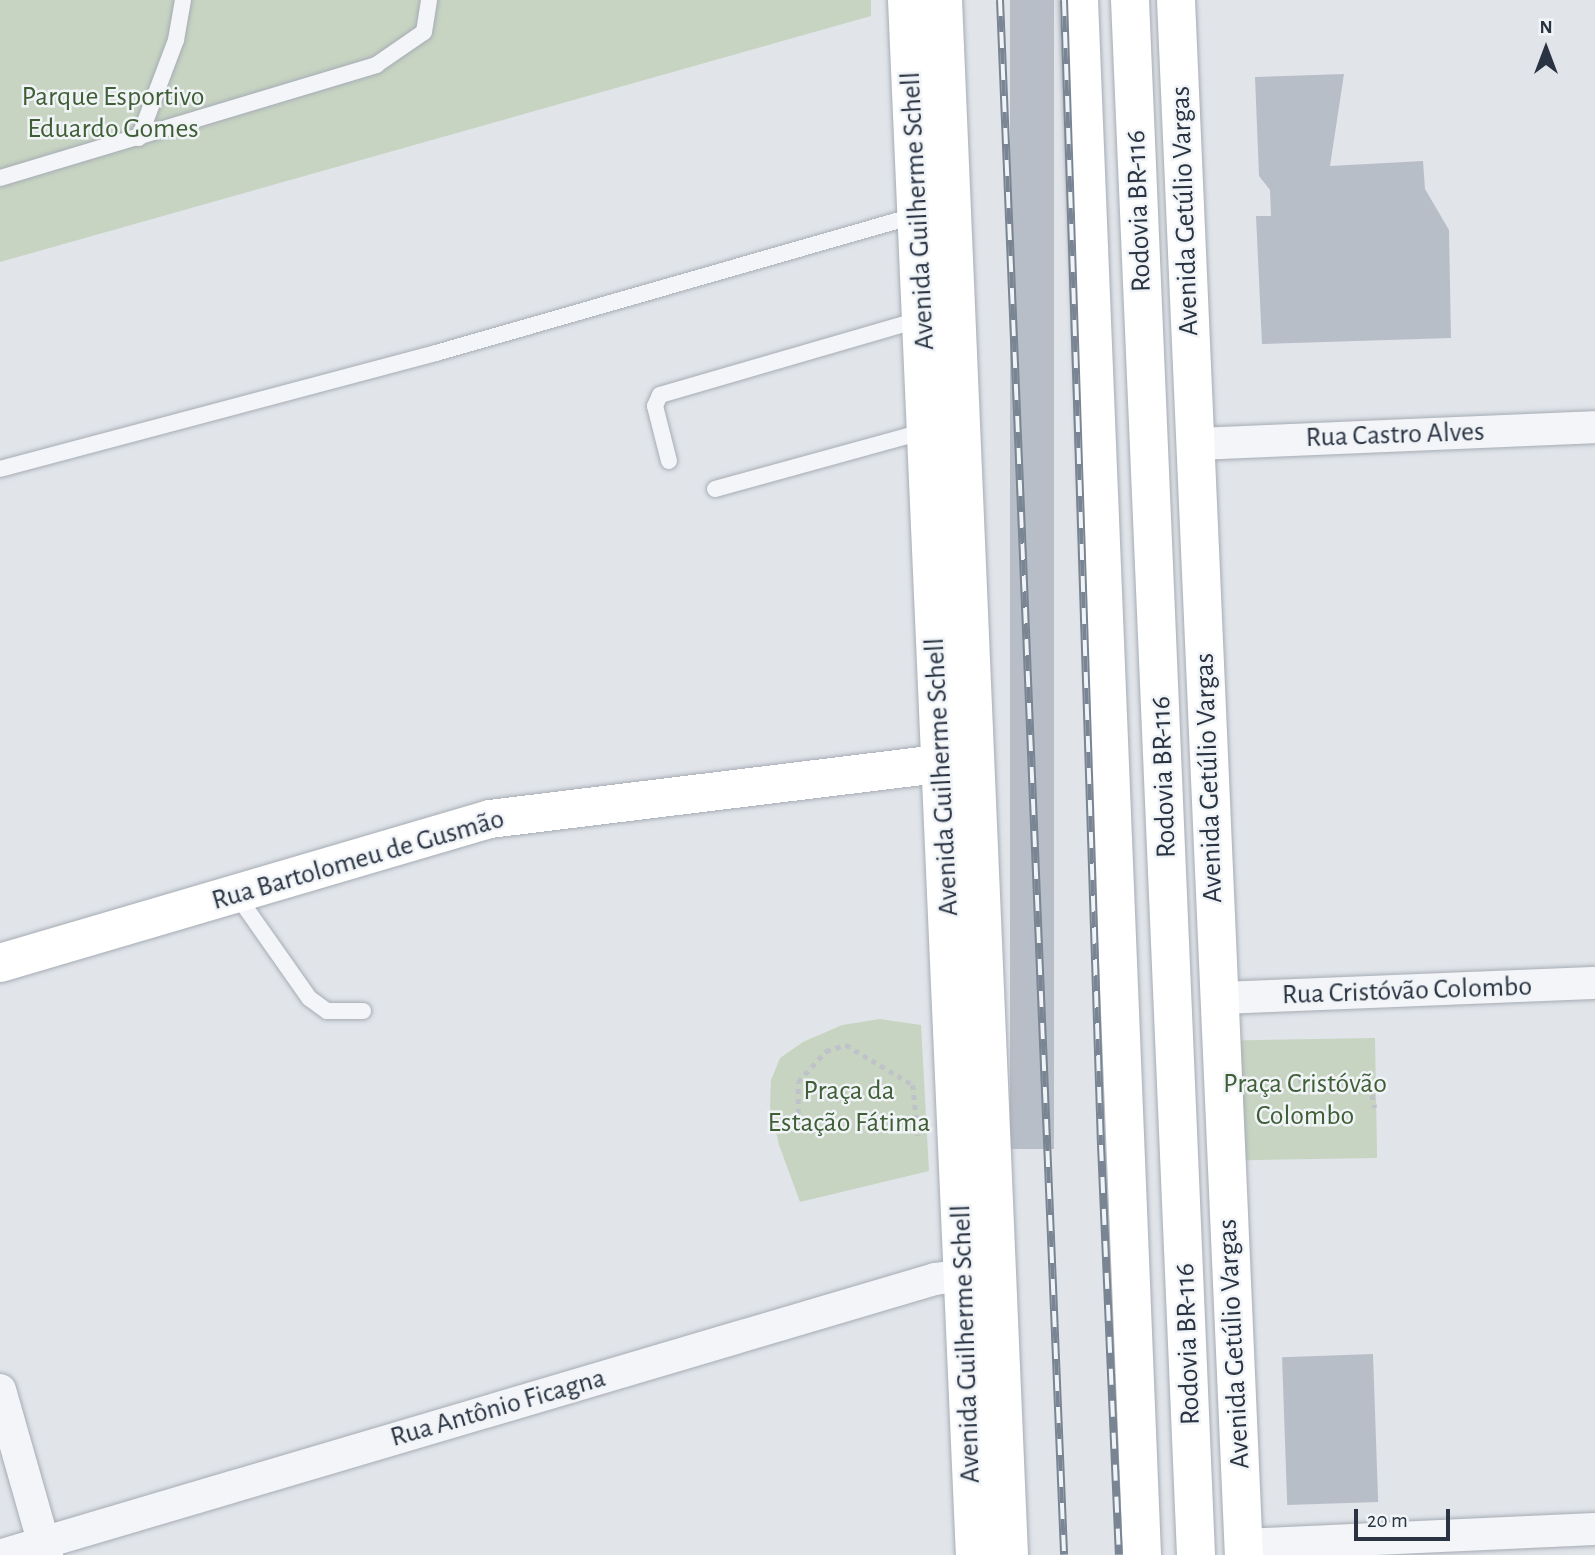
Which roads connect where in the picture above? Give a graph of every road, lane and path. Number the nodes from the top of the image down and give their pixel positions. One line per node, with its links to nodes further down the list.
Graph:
1 (183, 0): 8 (lane)
2 (429, 0): 8 (lane)
3 (907, 0): 10 (main road, Avenida Guilherme Schell)
4 (943, 0): 10 (main road, Avenida Guilherme Schell)
5 (1079, 0): 36 (main road, Rodovia BR-116)
6 (1130, 0): 37 (main road, Rodovia BR-116)
7 (1177, 0): 14 (main road, Avenida Getúlio Vargas)
8 (139, 138): 9 (lane)
9 (0, 178)
10 (936, 211): 11 (main road, Avenida Guilherme Schell); 16 (lane); 18 (main road, Avenida Guilherme Schell)
11 (924, 318): 13 (main road, Avenida Guilherme Schell); 15 (lane)
12 (1595, 427): 14 (street, Rua Castro Alves)
13 (928, 430): 17 (lane); 18 (main road, Avenida Guilherme Schell)
14 (1195, 444): 22 (main road, Avenida Getúlio Vargas)
15 (669, 461)
16 (0, 469)
17 (715, 489)
18 (957, 762): 19 (main road, Rua Bartolomeu de Gusmão); 28 (main road, Avenida Guilherme Schell)
19 (236, 894): 20 (main road, Rua Bartolomeu de Gusmão); 23 (lane)
20 (0, 963)
21 (1595, 983): 22 (street, Rua Cristóvão Colombo)
22 (1219, 998): 24 (main road, Avenida Getúlio Vargas)
23 (363, 1011)
24 (1222, 1083): 25 (path); 32 (main road, Avenida Getúlio Vargas)
25 (1375, 1108)
26 (797, 1124): 27 (path)
27 (919, 1140)
28 (980, 1273): 31 (street, Rua Antônio Ficagna); 34 (main road, Avenida Guilherme Schell); 35 (main road, Avenida Guilherme Schell)
29 (0, 1390): 31 (street)
30 (1595, 1529): 32 (street)
31 (46, 1549): 33 (street, Rua Antônio Ficagna)
32 (1243, 1550)
33 (2, 1555)
34 (975, 1555)
35 (1009, 1555)
36 (1142, 1555)
37 (1196, 1555)

